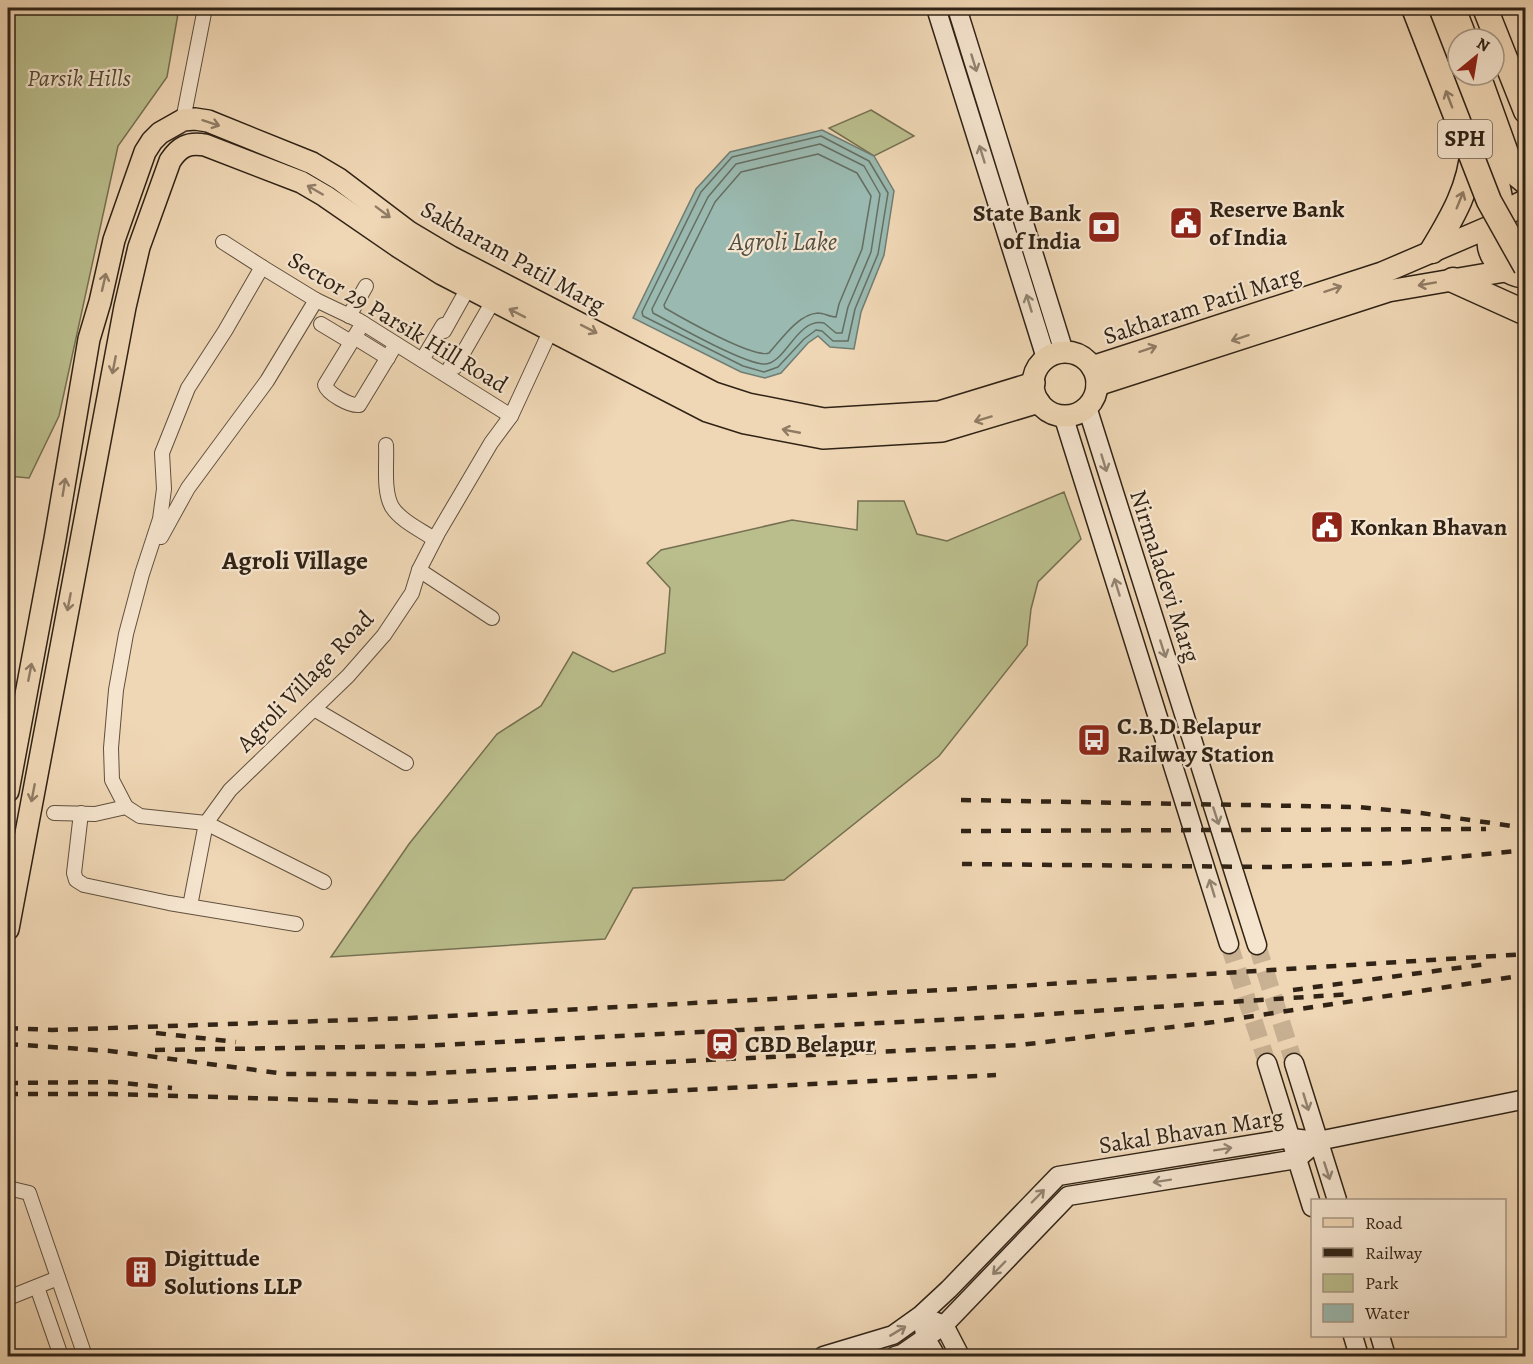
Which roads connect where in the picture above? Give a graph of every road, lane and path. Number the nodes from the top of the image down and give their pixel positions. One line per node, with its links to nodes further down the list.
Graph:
1 (205, 8): 14 (street)
2 (936, 8): 35 (main road, one-way to 2)
3 (957, 8): 35 (main road, one-way to 35)
4 (1414, 8): 22 (highway, SPH, one-way to 4, bridge)
5 (1435, 8): 9 (highway)
6 (1453, 8): 8 (highway)
7 (1485, 8): 12 (highway, SPH)
8 (1460, 27)
9 (1446, 38)
10 (1464, 87): 13 (highway)
11 (1482, 87): 15 (highway)
12 (1526, 111)
13 (1473, 114): 17 (highway); 20 (highway, one-way to 13)
14 (183, 120): 30 (main road, Sakharam Patil Marg, one-way to 30); 51 (main road, one-way to 14)
15 (1526, 182)
16 (1526, 202): 17 (highway)
17 (1499, 220): 18 (main road, Sakharam Patil Marg); 22 (highway)
18 (1472, 234): 20 (main road, Sakharam Patil Marg); 22 (main road)
19 (223, 242): 21 (street)
20 (1432, 251): 39 (main road, Sakharam Patil Marg, one-way to 20)
21 (262, 267): 26 (street, Sector 29 Parsik Hill Road); 47 (street, Sector 29 Parsik Hill Road)
22 (1512, 272): 23 (main road, Sakharam Patil Marg)
23 (1453, 280): 28 (highway); 39 (main road, Sakharam Patil Marg, one-way to 39)
24 (366, 286): 29 (street)
25 (468, 288): 27 (main road, Sakharam Patil Marg); 37 (street); 59 (main road, Sakharam Patil Marg, one-way to 59)
26 (316, 300): 29 (street, Sector 29 Parsik Hill Road); 47 (street)
27 (493, 301): 30 (main road, Sakharam Patil Marg, one-way to 27); 38 (street)
28 (1524, 314)
29 (349, 316): 31 (street, Sector 29 Parsik Hill Road)
30 (554, 322): 40 (main road, Sakharam Patil Marg); 43 (street, Agroli Village Road)
31 (363, 323): 33 (street); 34 (street, Sector 29 Parsik Hill Road)
32 (321, 324): 33 (street)
33 (353, 339): 36 (street); 36 (street)
34 (396, 344): 36 (street); 37 (street, Sector 29 Parsik Hill Road)
35 (1055, 355): 39 (main road); 40 (main road)
36 (388, 358)
37 (422, 360): 43 (street, Sector 29 Parsik Hill Road)
38 (450, 367)
39 (1094, 376): 41 (main road)
40 (1036, 392): 42 (main road)
41 (1087, 407): 42 (main road); 61 (main road, Nirmaladevi Marg, one-way to 61)
42 (1063, 415): 60 (main road, Nirmaladevi Marg, one-way to 42)
43 (511, 416): 45 (street, Agroli Village Road)
44 (386, 445): 45 (street)
45 (434, 539): 46 (street, Agroli Village Road)
46 (419, 570): 48 (street); 49 (street, Agroli Village Road)
47 (142, 574): 52 (street, Sector 29 Parsik Hill Road)
48 (492, 618)
49 (314, 709): 50 (street); 55 (street, Agroli Village Road)
50 (406, 763)
51 (8, 791)
52 (126, 807): 54 (street); 55 (street)
53 (54, 813): 54 (street)
54 (81, 813): 57 (street)
55 (206, 824): 56 (street); 57 (street)
56 (324, 882)
57 (190, 906): 58 (street)
58 (296, 924)
59 (8, 928)
60 (1229, 944)
61 (1257, 945)
62 (1267, 1063): 65 (main road)
63 (1294, 1063): 66 (main road, one-way to 66)
64 (1526, 1099): 66 (main road)
65 (1291, 1138): 66 (main road, Sakal Bhavan Marg); 67 (main road); 74 (main road, Sakal Bhavan Marg, one-way to 65)
66 (1318, 1141): 67 (main road, Sakal Bhavan Marg); 69 (main road, one-way to 69)
67 (1297, 1159): 70 (main road); 75 (main road, Sakal Bhavan Marg, one-way to 75)
68 (8, 1188): 71 (street)
69 (1337, 1199)
70 (1311, 1204)
71 (58, 1278): 72 (street); 80 (street)
72 (37, 1287): 73 (street); 79 (street)
73 (8, 1298)
74 (921, 1316): 75 (main road); 78 (main road); 81 (main road, Sakal Bhavan Marg, one-way to 74)
75 (944, 1325): 78 (main road, Sakal Bhavan Marg); 84 (main road)
76 (1354, 1337): 85 (main road)
77 (1381, 1337): 86 (main road)
78 (926, 1339): 82 (main road, Sakal Bhavan Marg); 83 (main road)
79 (61, 1356)
80 (85, 1356)
81 (824, 1356)
82 (895, 1356)
83 (936, 1356)
84 (960, 1356)
85 (1359, 1356)
86 (1386, 1356)

